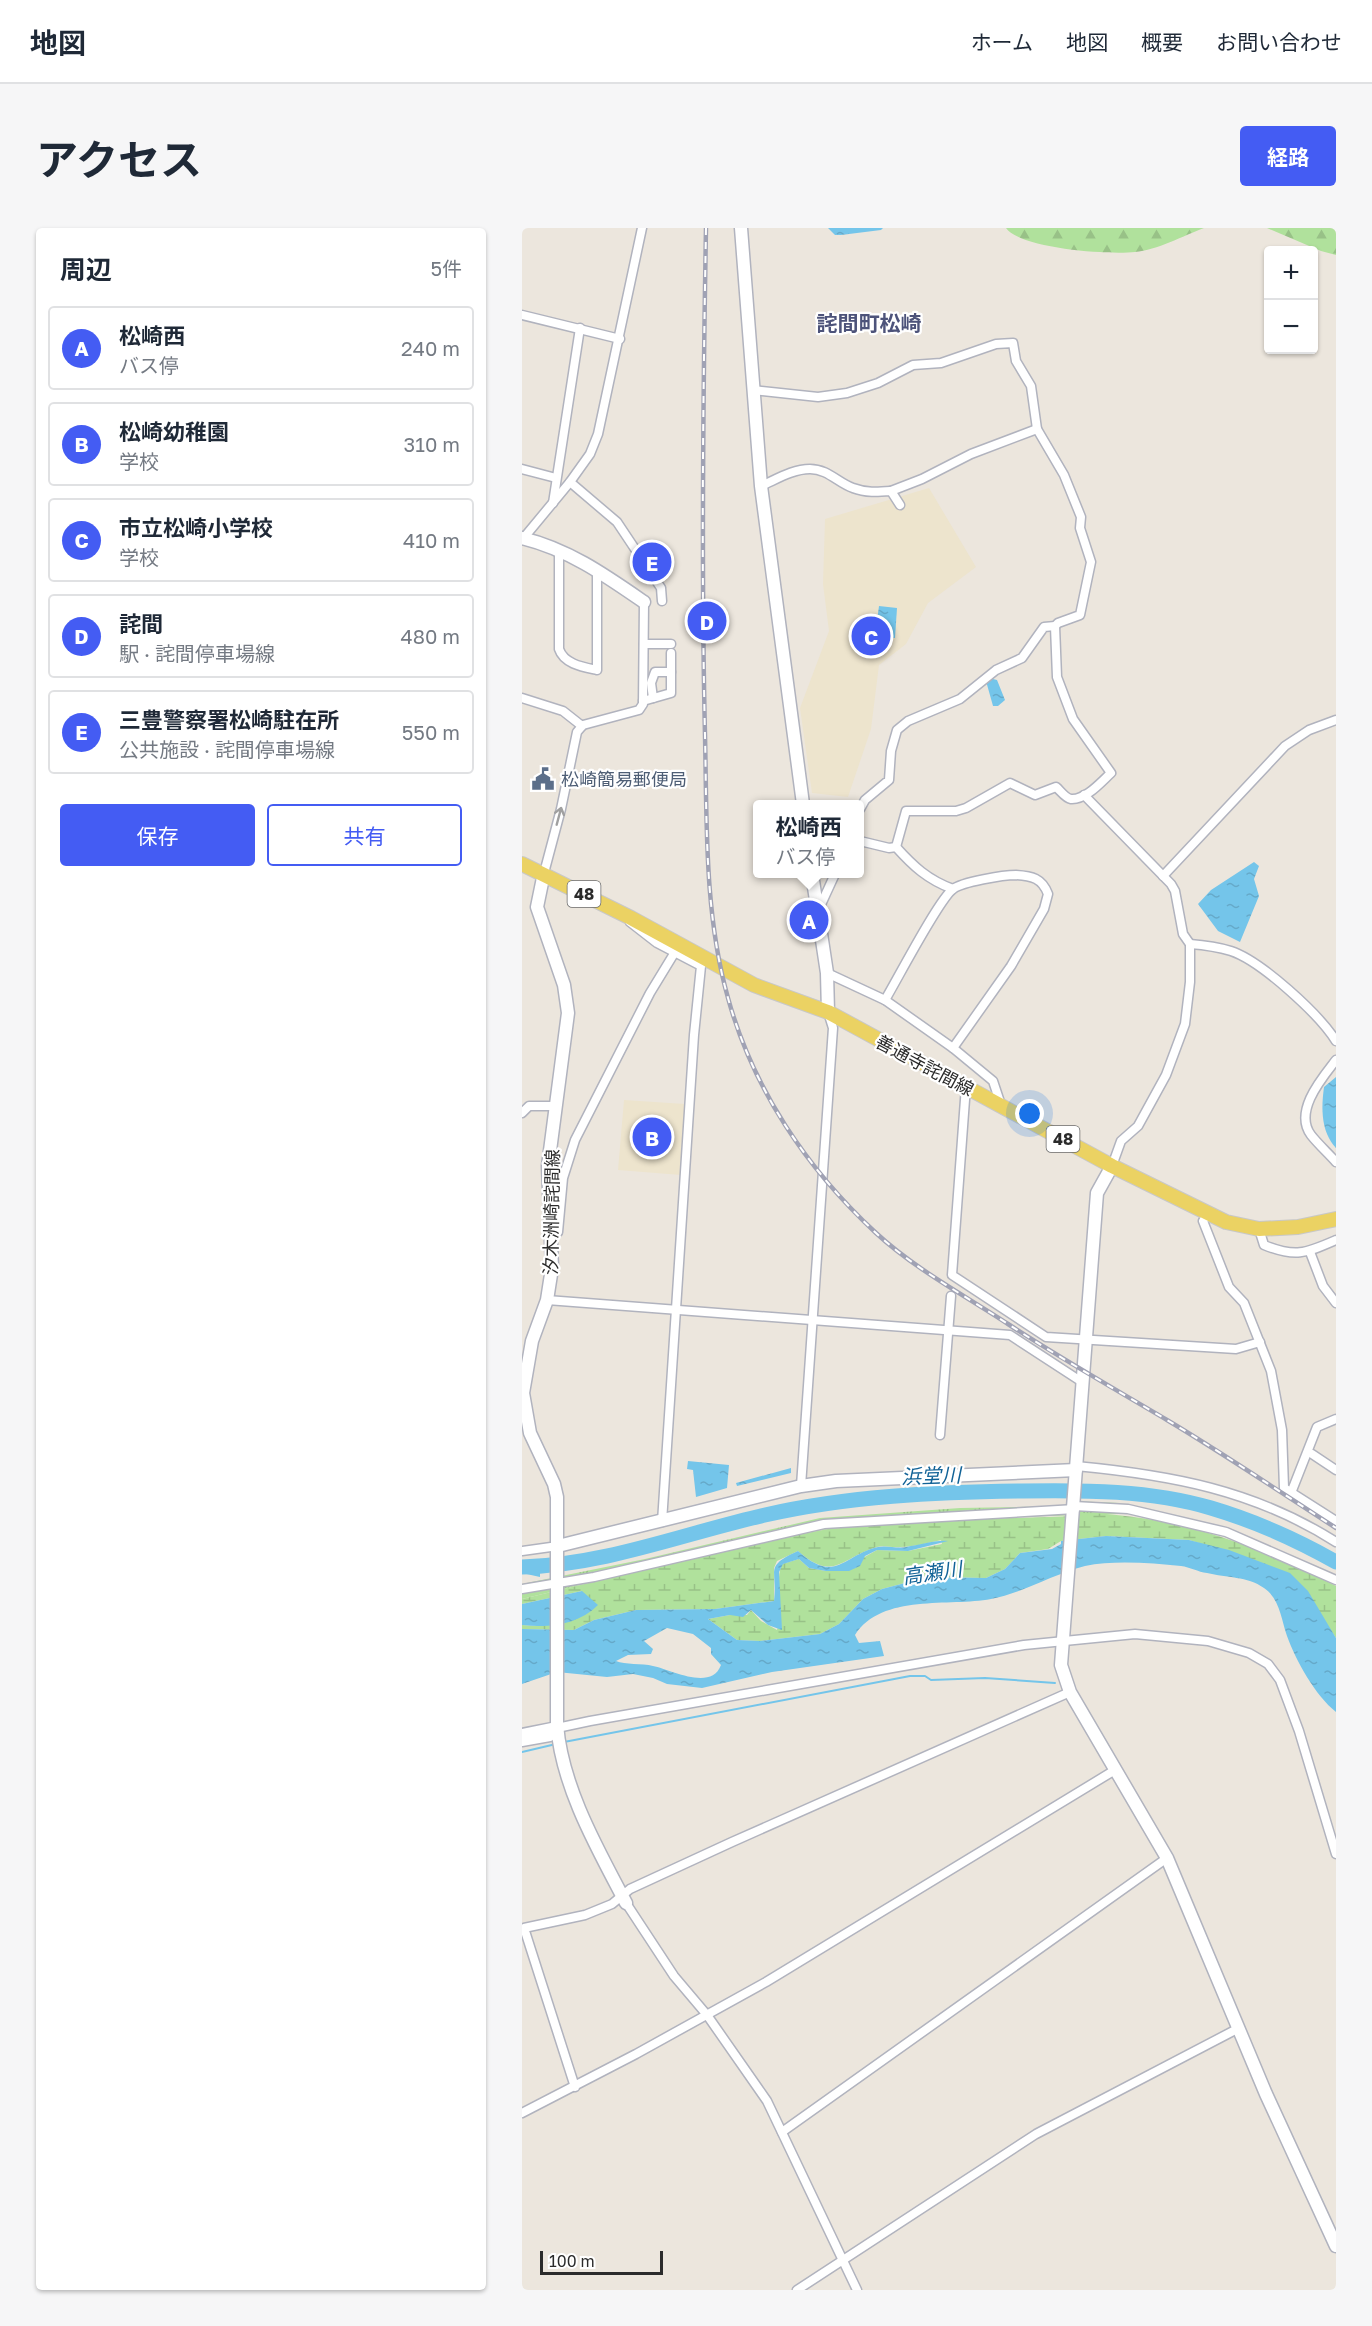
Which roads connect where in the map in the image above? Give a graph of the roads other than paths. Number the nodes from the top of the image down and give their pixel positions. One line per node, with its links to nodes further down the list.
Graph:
1 (642, 228): 5 (street)
2 (741, 228): 6 (street)
3 (522, 315): 4 (street)
4 (580, 328): 5 (street); 9 (street)
5 (620, 339): 10 (street)
6 (753, 390): 7 (street); 11 (street)
7 (1037, 429): 12 (street); 20 (street)
8 (522, 469): 9 (street)
9 (556, 478): 13 (street)
10 (570, 482): 13 (street); 18 (street)
11 (761, 486): 12 (street); 29 (street)
12 (891, 491): 14 (street)
13 (553, 503): 15 (street)
14 (900, 505)
15 (522, 538): 16 (street)
16 (559, 551): 17 (street); 17 (street)
17 (597, 570): 19 (street)
18 (662, 601)
19 (644, 602): 21 (street)
20 (1055, 626): 28 (street); 30 (street)
21 (644, 644): 22 (street); 25 (street)
22 (671, 672): 24 (street); 24 (street)
23 (522, 698): 27 (street)
24 (653, 698): 25 (street)
25 (643, 700): 27 (street)
26 (1336, 720): 35 (street)
27 (582, 726): 34 (street, one-way to 27)
28 (1084, 795): 32 (street); 35 (street)
29 (802, 800)
30 (864, 802)
31 (864, 842): 32 (street)
32 (896, 847): 38 (street)
33 (522, 864): 34 (main road, 善通寺詫間線 / 48)
34 (544, 873): 39 (main road, 善通寺詫間線 / 48); 51 (street, 汐木洲崎詫間線)
35 (1163, 876): 41 (street)
36 (813, 878): 40 (street)
37 (833, 878): 40 (street)
38 (952, 889): 44 (street); 47 (street)
39 (618, 911): 42 (street); 45 (main road, 善通寺詫間線 / 48)
40 (817, 913): 43 (street)
41 (1190, 944): 46 (street); 54 (street)
42 (675, 952): 58 (street); 64 (street)
43 (827, 973): 44 (street); 45 (street)
44 (885, 1000): 47 (street)
45 (828, 1012): 49 (main road, 善通寺詫間線 / 48); 65 (street)
46 (1336, 1041)
47 (953, 1048): 50 (street)
48 (1336, 1059): 53 (street)
49 (966, 1086): 50 (main road, 善通寺詫間線 / 48); 67 (street)
50 (1001, 1105): 54 (main road, 善通寺詫間線 / 48)
51 (556, 1106): 52 (street); 58 (street, 汐木洲崎詫間線)
52 (522, 1113)
53 (1336, 1162)
54 (1112, 1166): 55 (main road, 善通寺詫間線 / 48); 67 (street)
55 (1208, 1213): 57 (main road, 善通寺詫間線 / 48); 68 (street)
56 (1336, 1219): 57 (main road, 善通寺詫間線 / 48)
57 (1259, 1229): 60 (street)
58 (551, 1238): 62 (street, 汐木洲崎詫間線)
59 (1336, 1240): 60 (street)
60 (1310, 1252): 63 (street)
61 (951, 1296): 66 (street)
62 (547, 1300): 64 (street); 81 (street, 汐木洲崎詫間線)
63 (1336, 1303)
64 (675, 1310): 65 (street); 79 (street)
65 (812, 1322): 66 (street); 75 (street)
66 (948, 1330): 69 (street); 71 (street)
67 (1086, 1339): 68 (street); 69 (street)
68 (1260, 1342): 76 (street)
69 (1082, 1382): 73 (street)
70 (1336, 1419): 76 (street)
71 (940, 1435)
72 (1312, 1454): 74 (street)
73 (1076, 1468): 75 (street); 77 (street); 80 (street)
74 (1336, 1470)
75 (801, 1486): 79 (street)
76 (1291, 1493): 78 (street)
77 (1074, 1507): 83 (street); 84 (street); 86 (street)
78 (1336, 1521)
79 (662, 1522): 81 (street)
80 (1336, 1542)
81 (558, 1546): 82 (street); 84 (street, 汐木洲崎詫間線)
82 (522, 1551)
83 (1336, 1580)
84 (558, 1582): 85 (street); 89 (street, 汐木洲崎詫間線)
85 (522, 1589)
86 (1064, 1640): 87 (street); 89 (street); 92 (street)
87 (1070, 1692): 91 (street); 94 (street)
88 (522, 1735): 89 (street)
89 (558, 1735): 90 (street); 94 (street, 汐木洲崎詫間線)
90 (522, 1742)
91 (1115, 1770): 93 (street); 95 (street)
92 (1336, 1854)
93 (1167, 1858): 96 (street); 99 (street)
94 (624, 1899): 95 (street); 97 (street)
95 (707, 2015): 97 (street); 99 (street)
96 (1239, 2028): 100 (street); 101 (street)
97 (575, 2087): 98 (street)
98 (522, 2114)
99 (782, 2132): 101 (street)
100 (1336, 2246)
101 (842, 2259): 102 (street); 103 (street)
102 (797, 2290)
103 (857, 2290)

